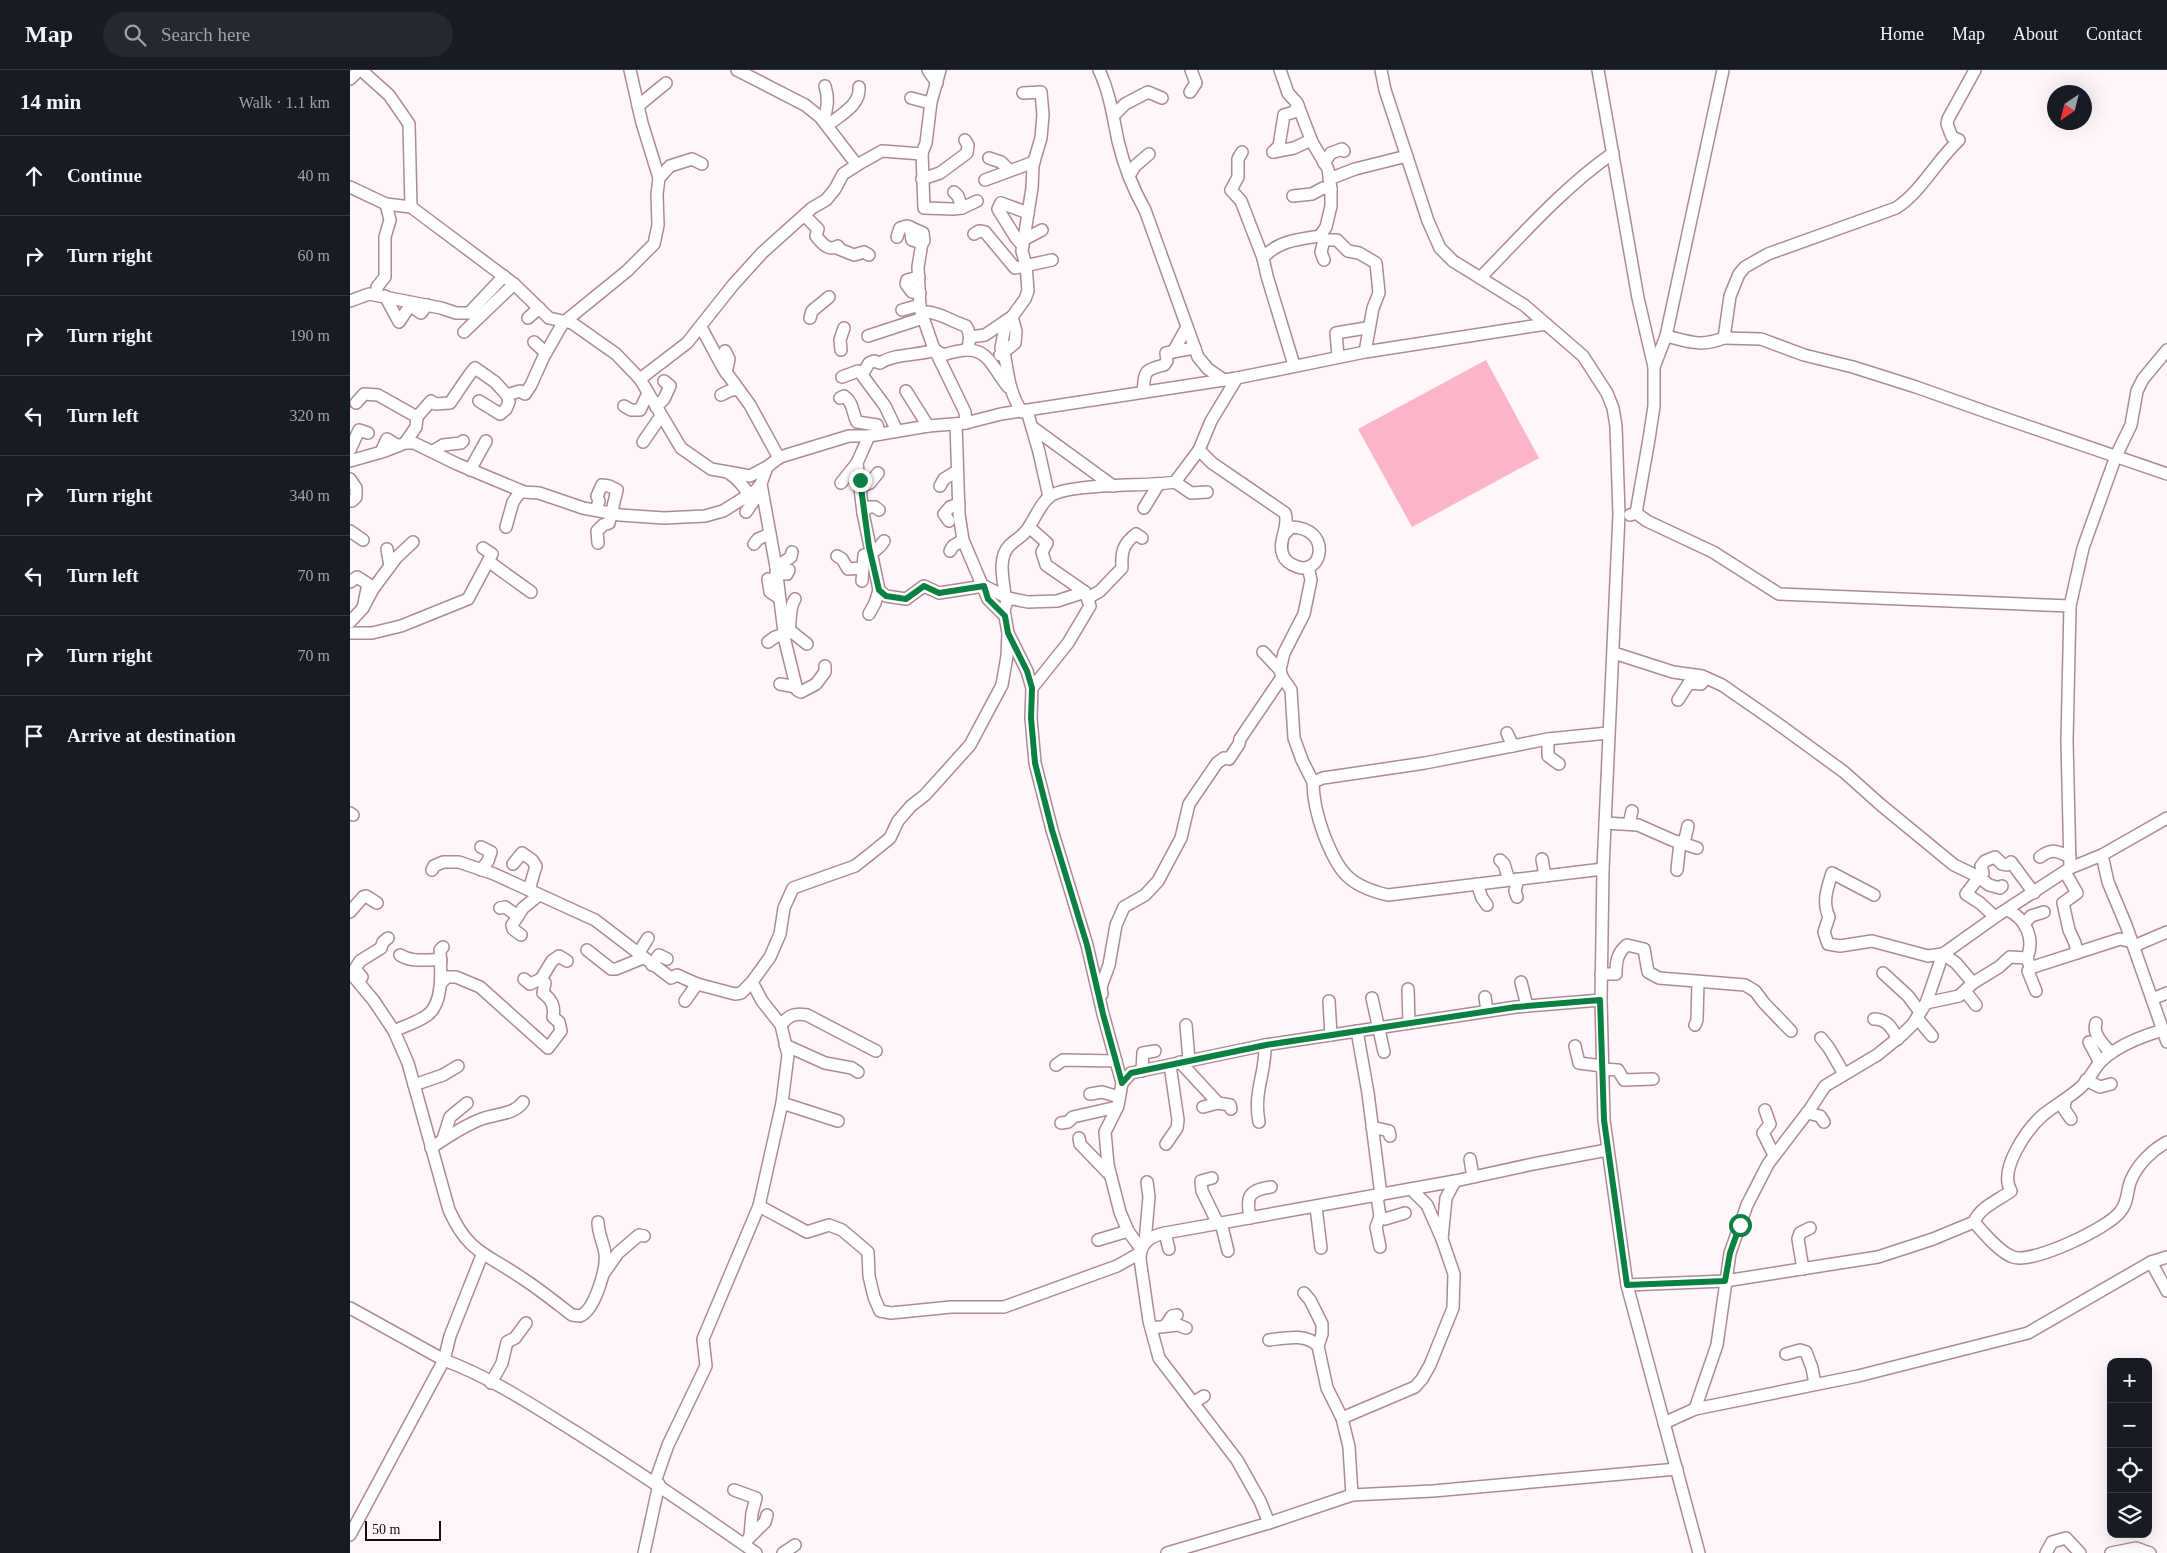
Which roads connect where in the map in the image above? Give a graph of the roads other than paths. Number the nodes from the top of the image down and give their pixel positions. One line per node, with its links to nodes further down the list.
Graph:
1 (360, 70): 13 (street); 51 (street)
2 (737, 70): 26 (street)
3 (928, 70): 15 (street)
4 (940, 70): 15 (street)
5 (1099, 70): 25 (street)
6 (1191, 70): 18 (street)
7 (1280, 70): 23 (street)
8 (1381, 70): 34 (street)
9 (1598, 70): 31 (street)
10 (1723, 70): 86 (street)
11 (1975, 70): 88 (street)
12 (633, 72): 24 (street)
13 (350, 79)
14 (666, 83): 24 (street)
15 (937, 83): 22 (street)
16 (824, 86): 26 (street)
17 (859, 87): 26 (street)
18 (1190, 92)
19 (1022, 93): 36 (street)
20 (911, 98): 22 (street)
21 (1162, 98): 25 (street)
22 (930, 104): 32 (street)
23 (1298, 105): 27 (street); 27 (street)
24 (638, 106): 42 (street)
25 (1114, 115): 41 (street)
26 (826, 122): 39 (street)
27 (1313, 139): 37 (street)
28 (965, 140): 43 (street)
29 (1344, 151): 37 (street)
30 (1242, 152): 61 (street)
31 (1613, 153): 66 (street); 103 (street)
32 (922, 154): 39 (street); 43 (street)
33 (1149, 154): 41 (street)
34 (1407, 156): 45 (street); 66 (street)
35 (989, 158): 40 (street)
36 (1034, 162): 40 (street); 53 (street)
37 (1324, 163): 45 (street)
38 (702, 164): 42 (street)
39 (857, 166): 54 (street)
40 (1009, 170): 44 (street)
41 (1129, 176): 82 (street)
42 (659, 178): 79 (street)
43 (922, 179): 52 (street)
44 (985, 180)
45 (1330, 184): 48 (street); 58 (street)
46 (350, 187): 50 (street)
47 (954, 192): 52 (street)
48 (1293, 196)
49 (977, 201): 52 (street)
50 (386, 204): 51 (street); 68 (street)
51 (411, 207): 65 (street)
52 (962, 208)
53 (1028, 213): 59 (street); 59 (street)
54 (805, 216): 60 (street); 81 (street)
55 (1042, 230): 59 (street)
56 (974, 234): 64 (street)
57 (897, 237): 73 (street)
58 (1322, 238): 61 (street); 63 (street); 84 (street)
59 (1024, 243): 64 (street)
60 (869, 255)
61 (1264, 258): 102 (street)
62 (1052, 260): 64 (street)
63 (1324, 260)
64 (1026, 266): 76 (street)
65 (504, 276): 67 (street); 75 (street)
66 (1480, 278): 80 (street)
67 (514, 284): 72 (street); 75 (street)
68 (381, 296): 70 (street); 71 (street); 71 (street)
69 (829, 297): 78 (street)
70 (350, 301)
71 (427, 305): 75 (street)
72 (539, 308): 77 (street); 79 (street)
73 (921, 308): 74 (street); 85 (street); 87 (street); 92 (street)
74 (902, 310)
75 (476, 314)
76 (1012, 317): 87 (street); 97 (street)
77 (528, 318)
78 (810, 318)
79 (564, 323): 96 (street); 108 (street)
80 (1546, 324): 99 (street); 171 (street)
81 (701, 327): 105 (street); 108 (street)
82 (1187, 327): 90 (street); 98 (street)
83 (844, 328): 91 (street)
84 (1367, 331): 99 (street); 100 (street)
85 (868, 336)
86 (1666, 336): 88 (street); 103 (street)
87 (970, 337): 93 (street)
88 (1724, 338): 138 (street)
89 (534, 342): 96 (street)
90 (1195, 348): 98 (street); 109 (street)
91 (841, 350)
92 (935, 350): 93 (street); 125 (street); 128 (street)
93 (967, 350): 101 (street)
94 (2167, 350): 138 (street)
95 (725, 351): 105 (street)
96 (546, 352): 116 (street)
97 (1004, 352): 101 (street); 112 (street)
98 (1173, 352): 114 (street)
99 (1365, 352): 100 (street)
100 (1338, 356): 102 (street)
101 (989, 358): 112 (street)
102 (1294, 364): 107 (street)
103 (1654, 367): 170 (street)
104 (858, 370): 106 (street)
105 (726, 372): 111 (street)
106 (842, 377)
107 (1237, 378): 109 (street); 136 (street)
108 (640, 379): 115 (street)
109 (1224, 380): 114 (street)
110 (664, 381): 122 (street)
111 (738, 390): 117 (street); 139 (street)
112 (1011, 390): 123 (street)
113 (906, 391): 126 (street)
114 (1143, 392): 123 (street)
115 (648, 394): 121 (street); 122 (street)
116 (507, 395): 119 (street); 124 (street)
117 (721, 395)
118 (840, 398): 130 (street)
119 (479, 402)
120 (356, 403): 124 (street)
121 (624, 406)
122 (658, 411): 133 (street); 145 (street)
123 (1024, 411): 125 (street); 127 (street)
124 (417, 418): 134 (street)
125 (961, 424): 126 (street); 144 (street)
126 (928, 426): 128 (street)
127 (1032, 427): 154 (street); 158 (street)
128 (897, 431): 130 (street)
129 (368, 434): 135 (street)
130 (875, 435): 139 (street); 141 (street)
131 (463, 441): 137 (street)
132 (486, 441): 143 (street)
133 (643, 442)
134 (402, 444): 137 (street); 140 (street)
135 (350, 450)
136 (1199, 450): 149 (street); 169 (street)
137 (434, 451): 143 (street)
138 (2116, 456): 147 (street); 206 (street)
139 (779, 458): 142 (street)
140 (350, 461)
141 (858, 462): 150 (street); 155 (street)
142 (767, 467): 145 (street); 159 (street)
143 (470, 470): 151 (street)
144 (958, 471): 153 (street); 162 (street)
145 (726, 472): 159 (street)
146 (878, 473): 155 (street)
147 (2167, 474)
148 (350, 479): 160 (street)
149 (1175, 482): 152 (street); 157 (street)
150 (841, 483)
151 (501, 484): 156 (street); 161 (street)
152 (1158, 485): 154 (street); 163 (street)
153 (940, 486)
154 (1113, 486): 158 (street)
155 (860, 487): 168 (street)
156 (521, 491): 161 (street); 164 (street)
157 (1207, 492)
158 (1049, 497): 174 (street)
159 (756, 499): 166 (street); 167 (street); 177 (street)
160 (352, 501)
161 (513, 504): 173 (street)
162 (959, 504): 172 (street); 181 (street)
163 (1144, 508)
164 (596, 510): 167 (street); 167 (street)
165 (880, 510): 168 (street)
166 (746, 512)
167 (611, 513): 184 (street)
168 (863, 513): 190 (street)
169 (1285, 513): 175 (street); 178 (street)
170 (1636, 513): 171 (street); 206 (street)
171 (1619, 514): 217 (street)
172 (949, 521)
173 (506, 527)
174 (1029, 527): 203 (street); 204 (street)
175 (1301, 527): 178 (street); 194 (street)
176 (350, 531): 180 (street)
177 (770, 534): 185 (street); 197 (street)
178 (1284, 535): 194 (street)
179 (1142, 538): 203 (street)
180 (363, 540)
181 (963, 540): 188 (street); 200 (street)
182 (884, 541): 190 (street)
183 (413, 542): 193 (street)
184 (598, 543)
185 (754, 544)
186 (483, 548): 192 (street)
187 (387, 549): 193 (street)
188 (950, 551)
189 (792, 552): 197 (street)
190 (870, 554): 195 (street); 201 (street)
191 (837, 556): 195 (street)
192 (488, 561): 202 (street); 211 (street)
193 (390, 566): 207 (street)
194 (1308, 567): 219 (street)
195 (862, 568): 198 (street)
196 (789, 570): 197 (street)
197 (773, 573): 213 (street)
198 (862, 581)
199 (350, 582): 207 (street)
200 (984, 586): 201 (street); 204 (street); 209 (street)
201 (879, 590): 208 (street)
202 (531, 592)
203 (1086, 595): 204 (street); 223 (street)
204 (1007, 597): 209 (street)
205 (795, 599): 213 (street)
206 (2070, 606): 244 (street)
207 (362, 608): 210 (street)
208 (868, 614)
209 (1005, 616): 212 (street)
210 (350, 622)
211 (350, 633)
212 (1008, 633): 223 (street); 289 (street)
213 (786, 634): 214 (street); 215 (street); 222 (street)
214 (768, 642)
215 (807, 644)
216 (1263, 652): 219 (street)
217 (1614, 653): 220 (street); 225 (street)
218 (824, 666): 222 (street)
219 (1281, 674): 230 (street); 311 (street)
220 (1706, 678): 224 (street); 250 (street)
221 (780, 684): 222 (street)
222 (796, 687)
223 (1032, 688): 311 (street)
224 (1678, 700)
225 (1608, 732): 227 (street); 233 (street)
226 (1507, 733): 228 (street)
227 (1548, 739): 228 (street); 229 (street)
228 (1513, 746): 230 (street)
229 (1559, 764)
230 (1313, 782): 252 (street)
231 (1632, 811): 234 (street)
232 (2167, 818): 239 (street)
233 (1605, 823): 234 (street); 245 (street)
234 (1629, 824): 236 (street)
235 (1688, 826): 236 (street)
236 (1682, 842): 238 (street); 248 (street)
237 (481, 847): 247 (street)
238 (1697, 848)
239 (2102, 855): 244 (street); 271 (street)
240 (2040, 857): 244 (street)
241 (1542, 859): 249 (street)
242 (1500, 860): 251 (street)
243 (513, 864): 253 (street)
244 (2068, 866): 254 (street); 275 (street)
245 (1603, 869): 249 (street); 270 (street)
246 (432, 870): 247 (street)
247 (481, 870): 253 (street)
248 (1677, 870)
249 (1545, 876): 251 (street)
250 (1979, 877): 254 (street); 260 (street); 264 (street)
251 (1513, 880): 252 (street); 256 (street)
252 (1477, 884): 258 (street)
253 (534, 893): 263 (street); 279 (street)
254 (2034, 893): 260 (street)
255 (1874, 895): 276 (street)
256 (1517, 897)
257 (377, 903): 261 (street)
258 (1487, 905)
259 (500, 908): 263 (street)
260 (2008, 909): 264 (street); 265 (street)
261 (350, 912)
262 (2044, 912): 265 (street)
263 (518, 916): 267 (street)
264 (1995, 917): 276 (street)
265 (2026, 929): 278 (street); 283 (street)
266 (2167, 932): 271 (street)
267 (521, 935)
268 (388, 938): 296 (street)
269 (648, 938): 279 (street)
270 (1602, 942): 272 (street); 286 (street)
271 (2133, 944): 275 (street); 303 (street)
272 (1627, 945): 286 (street); 291 (street)
273 (443, 947): 281 (street)
274 (587, 950): 279 (street)
275 (2077, 953): 283 (street)
276 (1944, 954): 294 (street); 310 (street)
277 (400, 955): 281 (street)
278 (2010, 957): 283 (street); 294 (street)
279 (644, 959): 280 (street); 293 (street)
280 (667, 959)
281 (440, 960): 292 (street)
282 (567, 961): 288 (street)
283 (2029, 963): 297 (street)
284 (350, 972): 296 (street)
285 (1883, 973): 310 (street)
286 (1601, 974): 304 (street)
287 (524, 979): 288 (street)
288 (541, 979): 292 (street)
289 (752, 982): 299 (street); 300 (street)
290 (1521, 982): 308 (street)
291 (1698, 982): 317 (street); 321 (street)
292 (441, 983): 319 (street)
293 (697, 984): 299 (street); 305 (street)
294 (1969, 987): 307 (street); 310 (street)
295 (1408, 989): 313 (street)
296 (365, 990): 319 (street)
297 (2036, 991)
298 (2167, 993): 303 (street)
299 (735, 994): 300 (street)
300 (760, 997): 315 (street)
301 (1485, 997): 309 (street)
302 (1372, 998): 318 (street)
303 (2152, 999): 323 (street)
304 (1600, 1000): 308 (street); 340 (street)
305 (685, 1001)
306 (1329, 1001): 322 (street)
307 (1976, 1005)
308 (1527, 1006): 309 (street)
309 (1487, 1011): 313 (street)
310 (1921, 1011): 324 (street); 326 (street)
311 (1103, 1014): 335 (street)
312 (1874, 1019): 326 (street)
313 (1409, 1023): 318 (street)
314 (2096, 1023): 334 (street)
315 (781, 1025): 328 (street); 331 (street)
316 (1186, 1025): 337 (street)
317 (1695, 1025)
318 (1380, 1028): 320 (street); 333 (street)
319 (394, 1031): 348 (street)
320 (1357, 1031): 322 (street); 365 (street)
321 (1791, 1031)
322 (1331, 1035): 329 (street)
323 (2165, 1035): 334 (street)
324 (1932, 1036)
325 (1821, 1038): 343 (street)
326 (1898, 1039): 343 (street)
327 (2088, 1042): 336 (street)
328 (785, 1044): 342 (street); 354 (street)
329 (1266, 1045): 337 (street); 362 (street)
330 (1575, 1046): 340 (street)
331 (876, 1050)
332 (1155, 1051): 341 (street)
333 (1384, 1052)
334 (2111, 1053): 336 (street)
335 (1116, 1061): 338 (street); 346 (street)
336 (2099, 1061): 345 (street)
337 (1180, 1062): 341 (street); 355 (street); 370 (street)
338 (1056, 1065)
339 (458, 1066): 348 (street)
340 (1602, 1068): 344 (street); 372 (street)
341 (1142, 1071): 346 (street)
342 (858, 1072)
343 (1844, 1074): 359 (street)
344 (1653, 1079)
345 (2086, 1080): 347 (street); 350 (street)
346 (1122, 1083): 352 (street)
347 (2111, 1084)
348 (414, 1085): 371 (street)
349 (1090, 1094): 352 (street)
350 (2065, 1101): 360 (street); 389 (street)
351 (523, 1102): 368 (street)
352 (1118, 1102): 364 (street); 375 (street)
353 (467, 1103): 368 (street)
354 (782, 1103): 361 (street); 383 (street)
355 (1218, 1103): 356 (street); 357 (street)
356 (1203, 1107)
357 (1231, 1109)
358 (1765, 1110): 373 (street)
359 (1807, 1113): 363 (street); 373 (street)
360 (2070, 1118)
361 (838, 1120)
362 (1259, 1122)
363 (1824, 1122)
364 (1061, 1123)
365 (1372, 1127): 366 (street); 382 (street)
366 (1390, 1136)
367 (1080, 1138): 375 (street)
368 (443, 1140): 371 (street)
369 (2167, 1142): 389 (street)
370 (1166, 1144)
371 (431, 1148): 402 (street)
372 (1607, 1150): 376 (street); 408 (street)
373 (1774, 1156): 407 (street)
374 (1470, 1159): 376 (street)
375 (1110, 1175): 392 (street)
376 (1473, 1177): 378 (street)
377 (1212, 1178): 390 (street)
378 (1455, 1181): 381 (street); 395 (street)
379 (1147, 1182): 398 (street)
380 (1271, 1187): 387 (street)
381 (1412, 1190): 382 (street); 395 (street)
382 (1379, 1196): 384 (street); 386 (street)
383 (759, 1206): 398 (street); 429 (street)
384 (1316, 1207): 387 (street); 399 (street)
385 (1405, 1213): 386 (street)
386 (1380, 1217): 397 (street)
387 (1250, 1218): 390 (street)
388 (598, 1222): 406 (street)
389 (1974, 1222): 405 (street)
390 (1220, 1224): 393 (street); 401 (street)
391 (1810, 1228): 405 (street)
392 (1128, 1231): 396 (street); 398 (street)
393 (1165, 1234): 398 (street); 400 (street)
394 (644, 1236): 406 (street)
395 (1442, 1239): 426 (street)
396 (1098, 1240)
397 (1380, 1247)
398 (1142, 1248): 415 (street)
399 (1322, 1248)
400 (1169, 1249)
401 (1228, 1251)
402 (482, 1255): 406 (street); 420 (street)
403 (2167, 1257): 404 (street)
404 (2151, 1262): 409 (street); 422 (street)
405 (1803, 1269): 407 (street)
406 (603, 1274)
407 (1725, 1281): 408 (street); 425 (street)
408 (1627, 1285): 427 (street)
409 (2167, 1291)
410 (1304, 1293): 418 (street)
411 (350, 1308): 420 (street)
412 (1176, 1315): 414 (street)
413 (526, 1323): 421 (street)
414 (1166, 1325): 415 (street); 416 (street)
415 (1151, 1328): 424 (street)
416 (1186, 1328)
417 (1269, 1340): 418 (street)
418 (1318, 1346): 426 (street)
419 (1786, 1354): 422 (street)
420 (444, 1360): 421 (street); 432 (street)
421 (491, 1382): 429 (street)
422 (1815, 1384): 425 (street)
423 (1204, 1396): 424 (street)
424 (1193, 1403): 434 (street)
425 (1695, 1409): 427 (street)
426 (1342, 1418): 431 (street)
427 (1664, 1423): 428 (street)
428 (1677, 1469): 431 (street); 442 (street)
429 (657, 1483): 436 (street); 438 (street)
430 (734, 1490): 436 (street)
431 (1352, 1495): 434 (street)
432 (354, 1514): 435 (street)
433 (767, 1515): 436 (street)
434 (1269, 1523): 441 (street)
435 (350, 1535)
436 (747, 1540): 439 (street)
437 (795, 1545): 440 (street)
438 (644, 1553)
439 (755, 1553)
440 (783, 1553)
441 (1167, 1553)
442 (1699, 1553)
443 (2046, 1553): 444 (street)
444 (2080, 1553)
445 (2112, 1553): 446 (street)
446 (2150, 1553)

